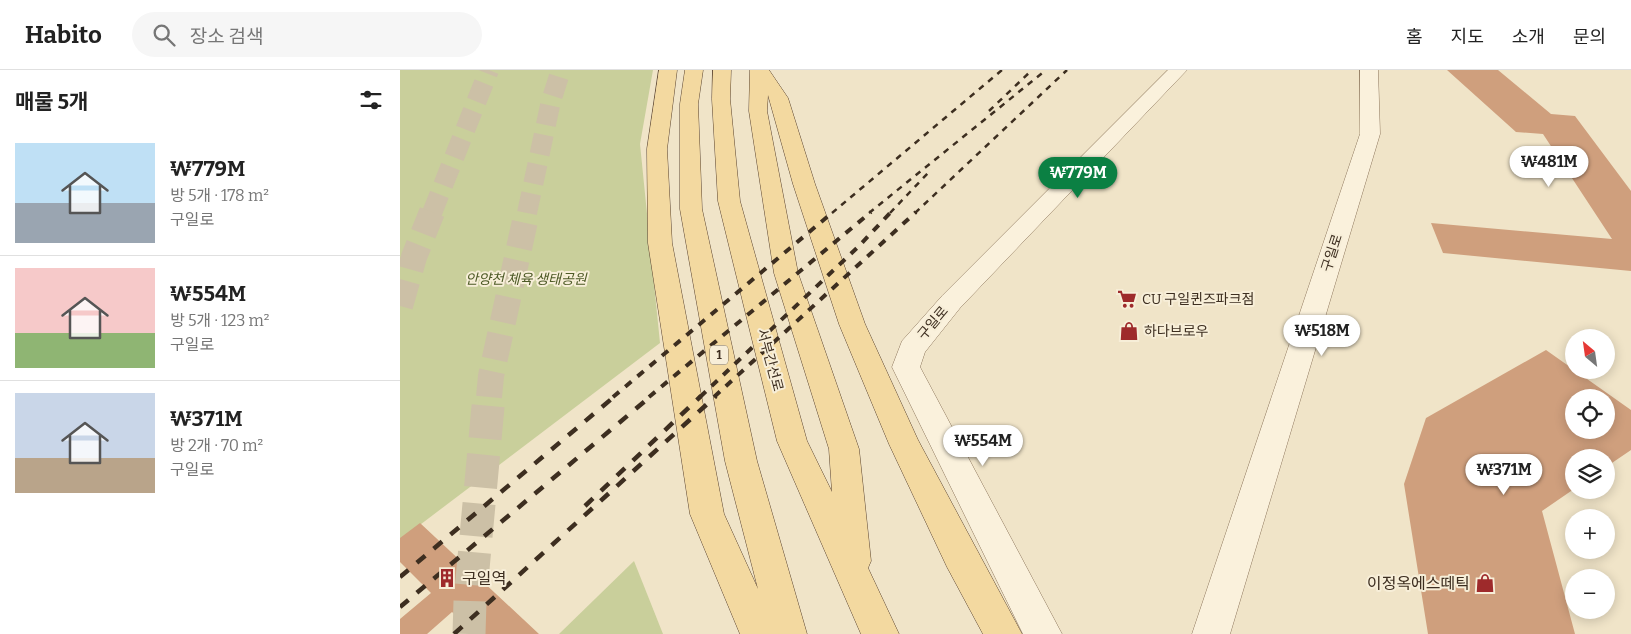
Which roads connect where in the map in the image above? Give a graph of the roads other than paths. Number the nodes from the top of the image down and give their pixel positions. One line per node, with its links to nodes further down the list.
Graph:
1 (668, 70): 8 (main road)
2 (694, 70): 9 (main road, 1)
3 (722, 70): 7 (main road, 서부간선로)
4 (760, 70): 7 (main road); 11 (main road)
5 (1178, 70): 12 (street, 구일로)
6 (1369, 70): 13 (street, 구일로)
7 (856, 583): 10 (main road, 서부간선로)
8 (759, 634)
9 (788, 634)
10 (880, 634)
11 (1003, 634)
12 (1043, 634)
13 (1211, 634)

